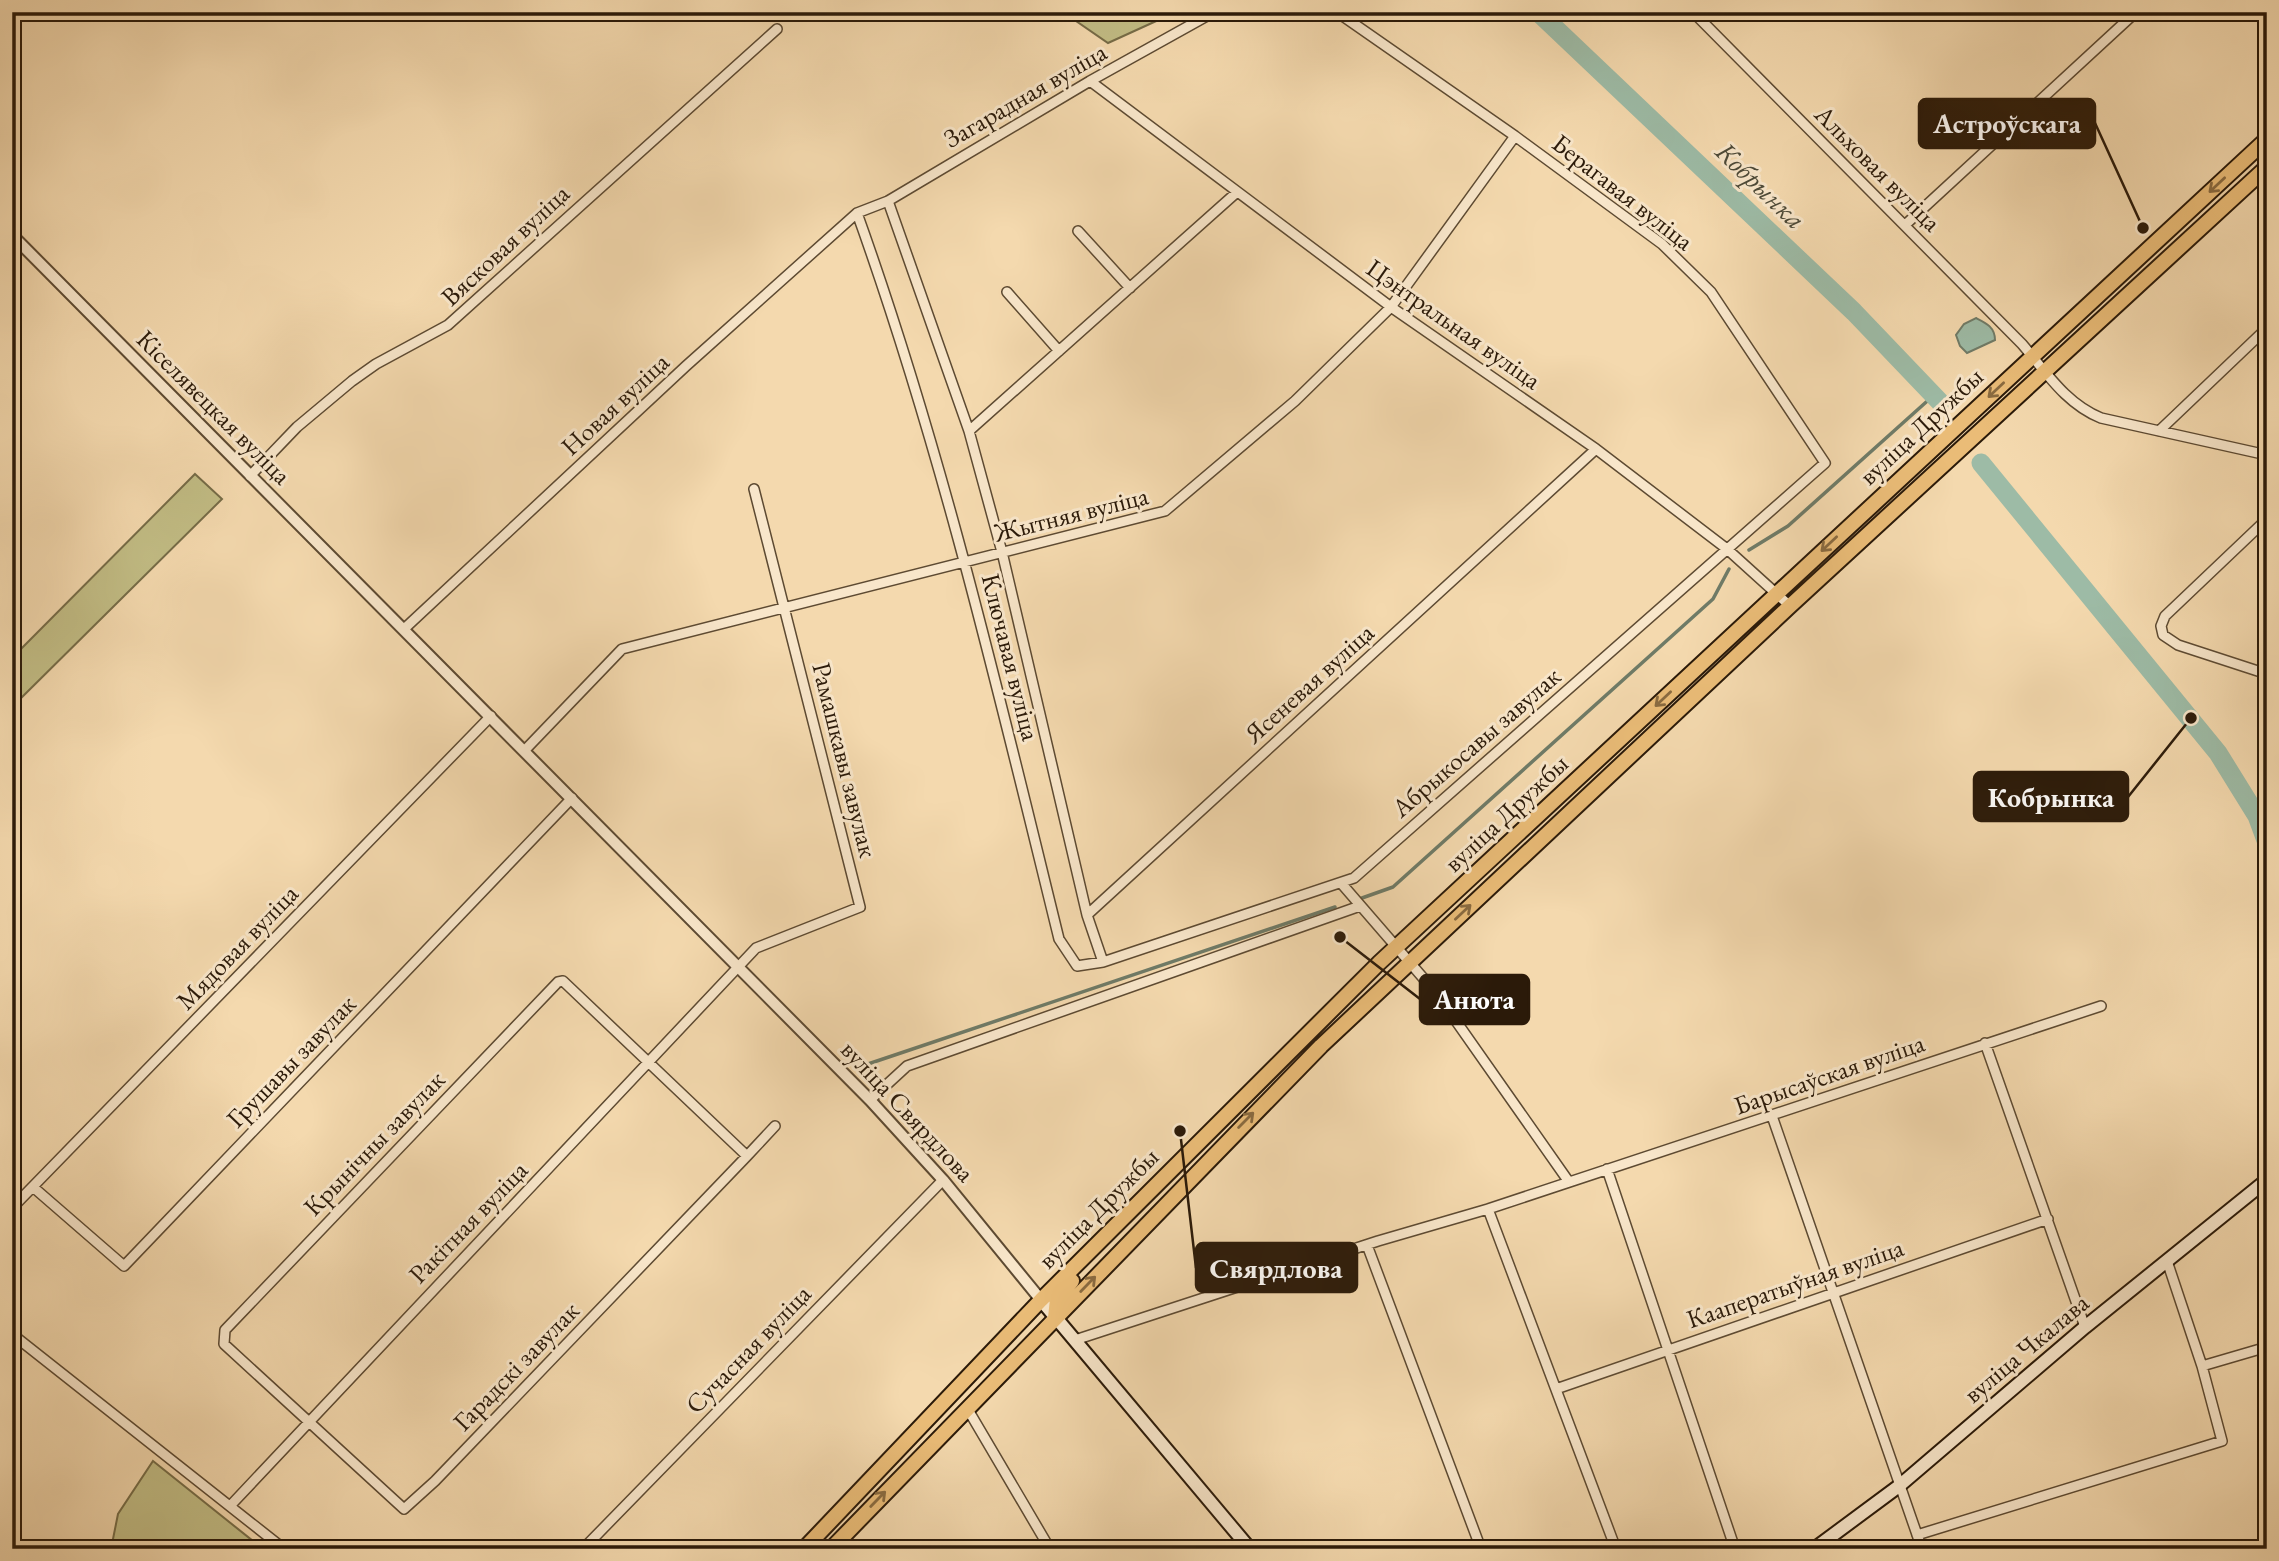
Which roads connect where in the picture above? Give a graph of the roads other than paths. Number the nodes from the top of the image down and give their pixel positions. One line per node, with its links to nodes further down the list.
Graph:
1 (1214, 12): 6 (street, Загарадная вуліца)
2 (1337, 12): 7 (street, Берагавая вуліца)
3 (2136, 12): 13 (street)
4 (1698, 14): 13 (street, Альховая вуліца)
5 (777, 29): 30 (street, Вясковая вуліца)
6 (1090, 81): 10 (street, Цэнтральная вуліца); 11 (street, Загарадная вуліца)
7 (1514, 136): 19 (street, Жытняя вуліца); 29 (street, Берагавая вуліца)
8 (2267, 139): 16 (main road, вуліца Дружбы, one-way to 16)
9 (2266, 167): 23 (main road, вуліца Дружбы)
10 (1236, 193): 17 (street); 19 (street, Цэнтральная вуліца)
11 (888, 201): 12 (street, Загарадная вуліца); 24 (street, Ключавая вуліца)
12 (857, 213): 35 (street, Ключавая вуліца); 39 (street, Новая вуліца)
13 (1905, 225): 22 (street, Альховая вуліца)
14 (1078, 230): 17 (street)
15 (12, 235): 30 (street, Кіселявецкая вуліца)
16 (2125, 271): 22 (main road, вуліца Дружбы); 23 (main road)
17 (1130, 288): 21 (street)
18 (1007, 292): 21 (street)
19 (1391, 307): 27 (street, Цэнтральная вуліца); 34 (street, Жытняя вуліца)
20 (2267, 328): 25 (street)
21 (1059, 351): 24 (street)
22 (2032, 355): 23 (street, Альховая вуліца); 26 (main road); 36 (main road, вуліца Дружбы, one-way to 36)
23 (2046, 370): 25 (street, Альховая вуліца); 26 (main road, вуліца Дружбы)
24 (969, 431): 34 (street, Ключавая вуліца)
25 (2159, 431): 28 (street, Альховая вуліца)
26 (1964, 446): 37 (main road, вуліца Дружбы)
27 (1597, 449): 33 (street, Цэнтральная вуліца); 48 (street, Ясеневая вуліца)
28 (2267, 455)
29 (1825, 463): 33 (street, Абрыкосавы завулак)
30 (250, 476): 39 (street, Кіселявецкая вуліца)
31 (754, 489): 38 (street, Рамашкавы завулак)
32 (2267, 519): 40 (street)
33 (1727, 549): 36 (street, Цэнтральная вуліца); 46 (street, Абрыкосавы завулак)
34 (1002, 552): 35 (street, Жытняя вуліца); 48 (street, Ключавая вуліца)
35 (966, 562): 38 (street, Жытняя вуліца); 50 (street, Ключавая вуліца)
36 (1776, 592): 37 (street, Цэнтральная вуліца); 41 (main road); 45 (main road, вуліца Дружбы, one-way to 45)
37 (1790, 606): 41 (main road, вуліца Дружбы)
38 (787, 607): 43 (street, Жытняя вуліца); 52 (street, Рамашкавы завулак)
39 (404, 629): 42 (street, вуліца Свярдлова)
40 (2267, 674)
41 (1707, 684): 51 (main road, вуліца Дружбы, one-way to 41)
42 (491, 716): 43 (street, вуліца Свярдлова); 65 (street, Мядовая вуліца)
43 (525, 750): 44 (street, вуліца Свярдлова)
44 (572, 798): 52 (street, вуліца Свярдлова); 65 (street, Грушавы завулак)
45 (1484, 867): 49 (main road, вуліца Дружбы); 51 (main road)
46 (1341, 883): 47 (street); 50 (street, Абрыкосавы завулак)
47 (1360, 906): 49 (street); 57 (street)
48 (1087, 915): 50 (street)
49 (1397, 948): 51 (street); 55 (main road); 68 (main road, вуліца Дружбы)
50 (1103, 962)
51 (1409, 962): 55 (main road, вуліца Дружбы); 64 (street)
52 (738, 969): 56 (street, Ракітная вуліца); 57 (street, вуліца Свярдлова)
53 (2101, 1006): 54 (street, Барысаўская вуліца)
54 (1985, 1043): 58 (street, Барысаўская вуліца); 69 (street)
55 (1321, 1046): 74 (main road, вуліца Дружбы, one-way to 55)
56 (650, 1062): 60 (street); 83 (street, Ракітная вуліца); 83 (street, Крынічны завулак)
57 (870, 1100): 62 (street, вуліца Свярдлова)
58 (1772, 1116): 61 (street, Барысаўская вуліца); 72 (street)
59 (775, 1126): 60 (street, Гарадскі завулак)
60 (747, 1156): 83 (street, Гарадскі завулак)
61 (1606, 1169): 64 (street, Барысаўская вуліца); 79 (street)
62 (943, 1180): 73 (street, вуліца Свярдлова); 89 (street, Сучасная вуліца)
63 (2267, 1180): 71 (main road, вуліца Чкалава)
64 (1569, 1182): 67 (street, Барысаўская вуліца)
65 (33, 1187): 66 (street, Мядовая вуліца)
66 (12, 1209)
67 (1488, 1209): 70 (street, Барысаўская вуліца); 81 (street)
68 (1124, 1218): 73 (main road, вуліца Дружбы); 74 (main road)
69 (2048, 1219): 72 (street, Кааператыўная вуліца); 75 (street)
70 (1367, 1245): 77 (street, Барысаўская вуліца); 94 (street)
71 (2167, 1261): 75 (main road, вуліца Чкалава); 80 (street)
72 (1833, 1296): 79 (street, Кааператыўная вуліца); 84 (street)
73 (1041, 1300): 74 (main road, вуліца Свярдлова); 82 (main road); 90 (main road, вуліца Дружбы)
74 (1055, 1318): 77 (main road, вуліца Свярдлова); 82 (main road, вуліца Дружбы)
75 (2085, 1327): 84 (main road, вуліца Чкалава)
76 (12, 1334): 85 (street)
77 (1075, 1340): 93 (main road, вуліца Свярдлова)
78 (2267, 1347): 80 (street)
79 (1669, 1349): 81 (street, Кааператыўная вуліца); 96 (street)
80 (2202, 1366): 86 (street)
81 (1556, 1390): 95 (street)
82 (967, 1408): 87 (main road, вуліца Дружбы, one-way to 82); 92 (street)
83 (307, 1423): 85 (street, Ракітная вуліца)
84 (1899, 1486): 86 (street); 97 (main road, вуліца Чкалава)
85 (230, 1507): 88 (street)
86 (1917, 1535): 98 (street)
87 (846, 1542): 91 (main road, вуліца Дружбы)
88 (284, 1549)
89 (583, 1549)
90 (804, 1549)
91 (831, 1549)
92 (1050, 1549)
93 (1250, 1549)
94 (1481, 1549)
95 (1616, 1549)
96 (1735, 1549)
97 (1814, 1549)
98 (1922, 1549)

